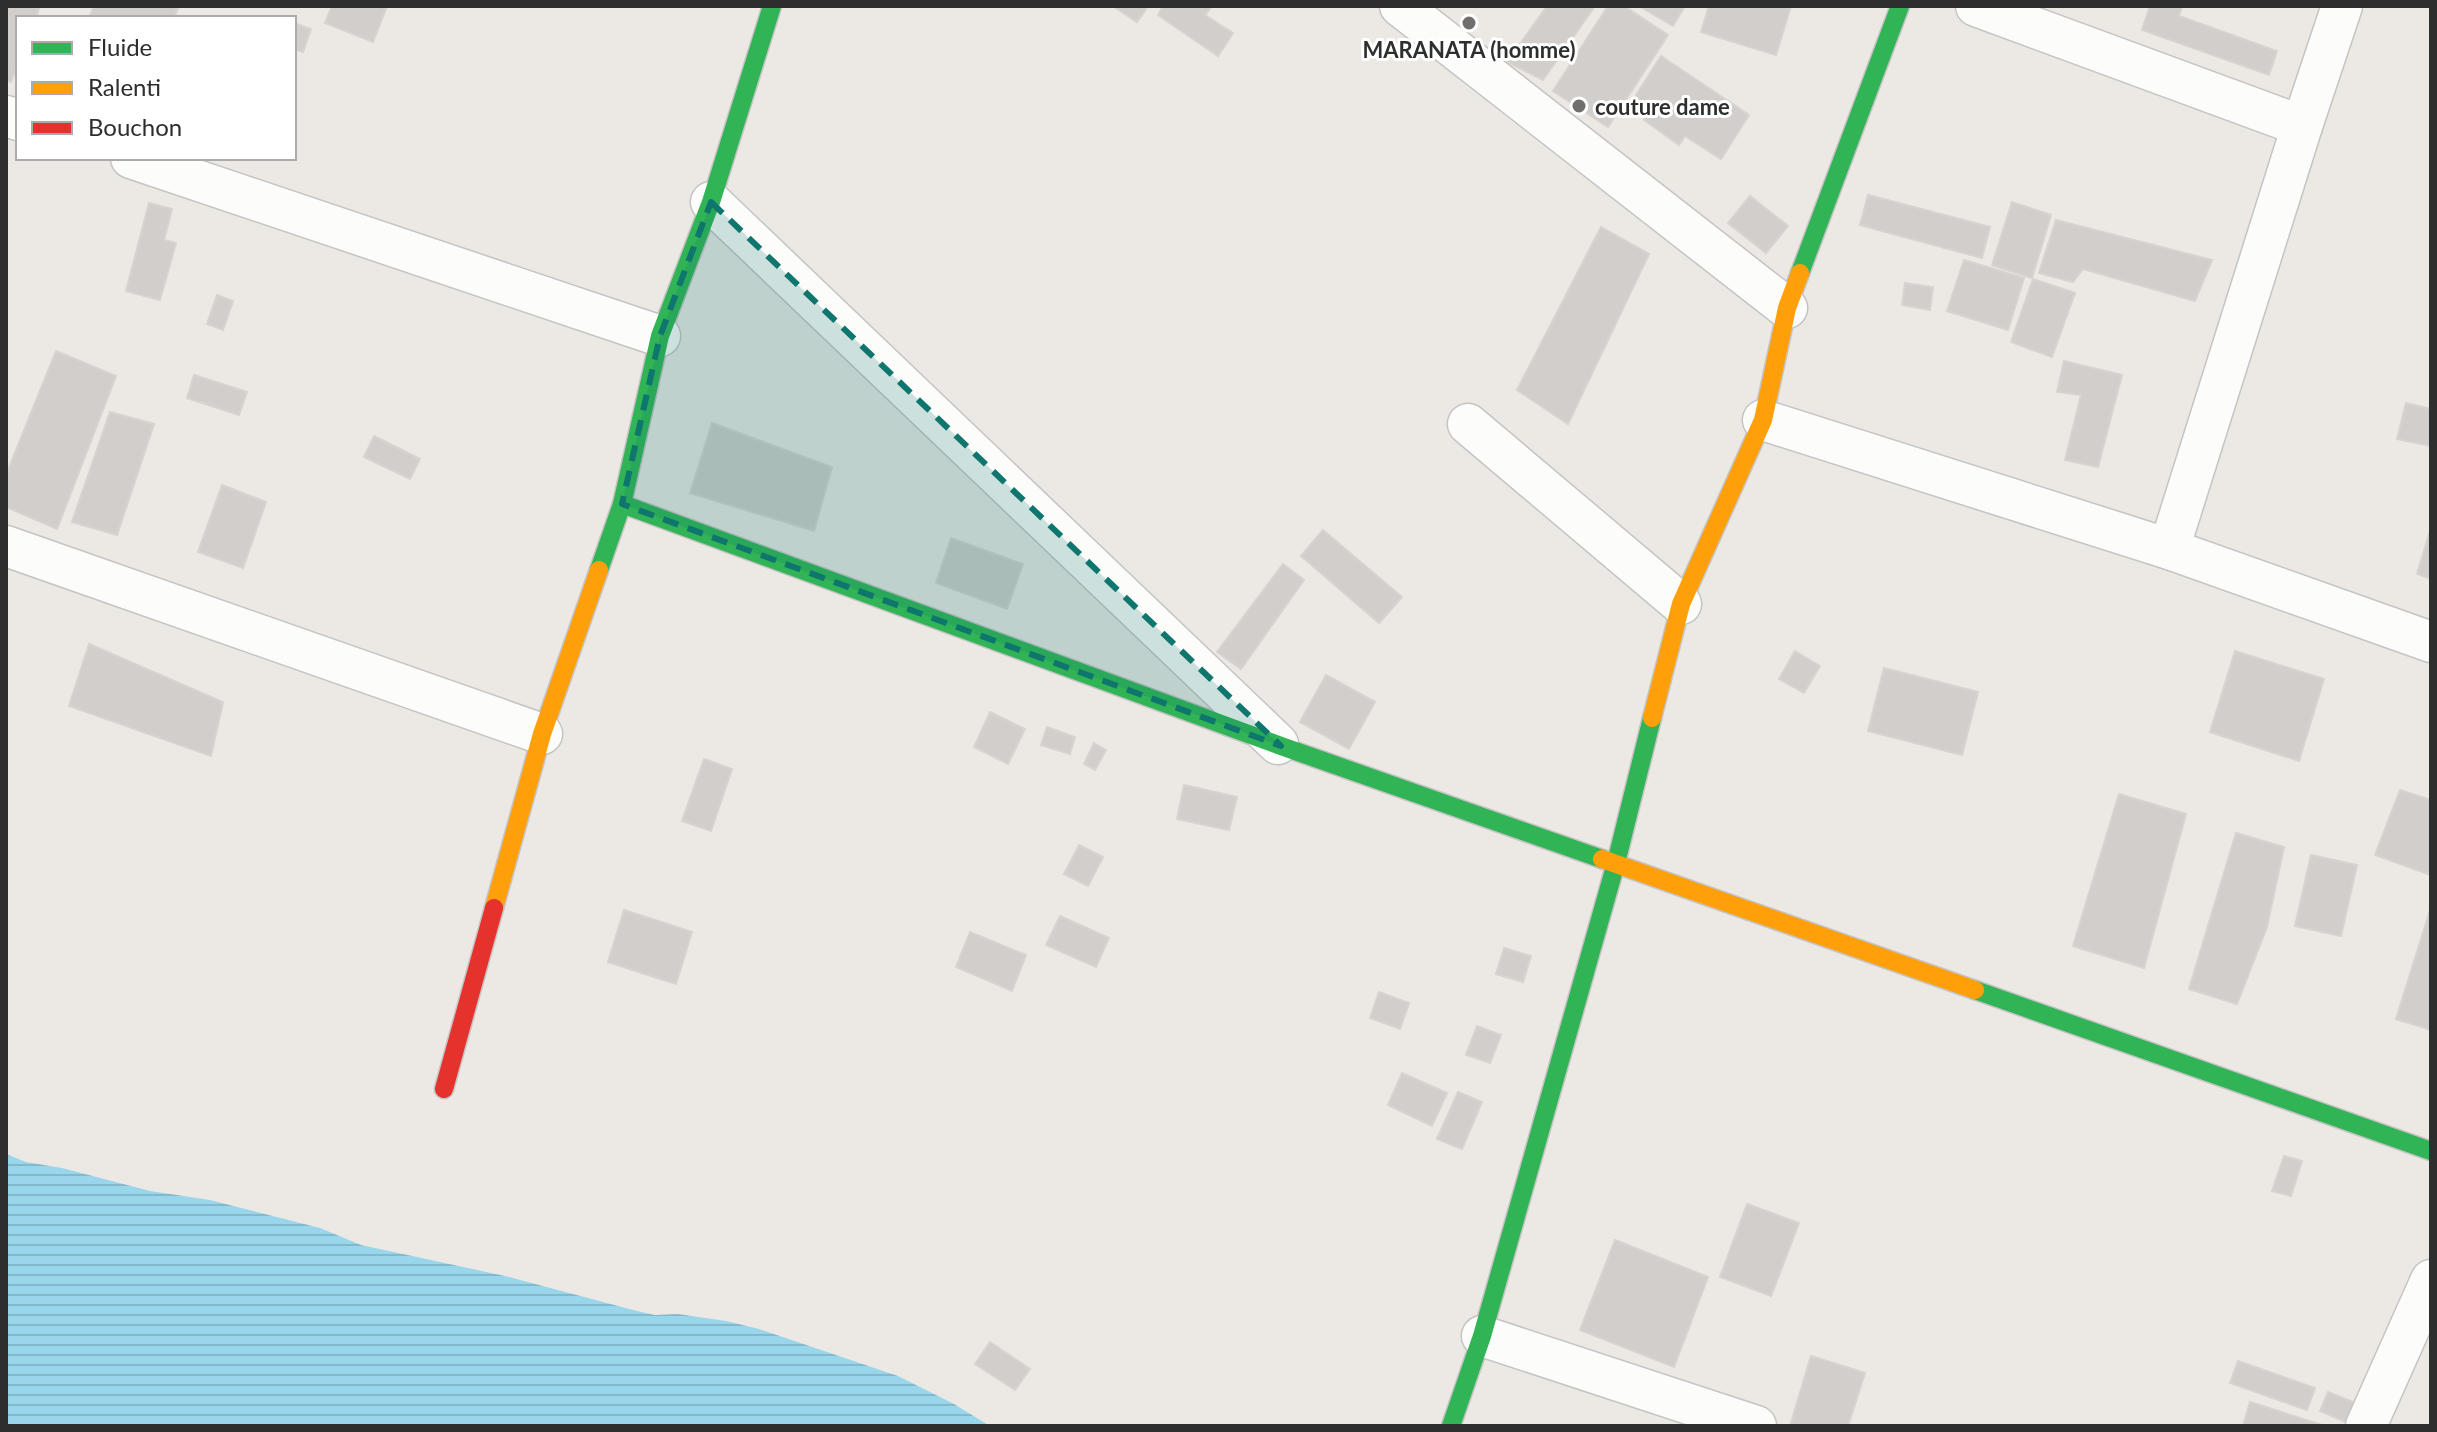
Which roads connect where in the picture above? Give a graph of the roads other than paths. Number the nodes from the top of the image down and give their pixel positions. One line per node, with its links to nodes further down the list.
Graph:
1 (772, 6): 8 (street)
2 (1400, 6): 9 (street)
3 (1900, 6): 9 (street)
4 (1976, 6): 6 (street)
5 (2342, 6): 6 (street)
6 (2302, 126): 15 (street)
7 (137, 160): 10 (street)
8 (711, 202): 10 (street); 19 (street)
9 (1787, 308): 11 (street)
10 (660, 336): 13 (street)
11 (1763, 420): 15 (street); 16 (street)
12 (1468, 424): 16 (street)
13 (622, 504): 18 (street); 19 (street)
14 (6, 546): 18 (street)
15 (2169, 549): 17 (street)
16 (1681, 604): 20 (street)
17 (2431, 642)
18 (542, 734): 21 (street)
19 (1281, 746): 20 (street)
20 (1616, 863): 22 (street); 24 (street)
21 (444, 1089)
22 (2431, 1151)
23 (2431, 1280): 27 (street)
24 (1482, 1336): 25 (street); 26 (street)
25 (1451, 1426)
26 (1756, 1426)
27 (2366, 1426)

